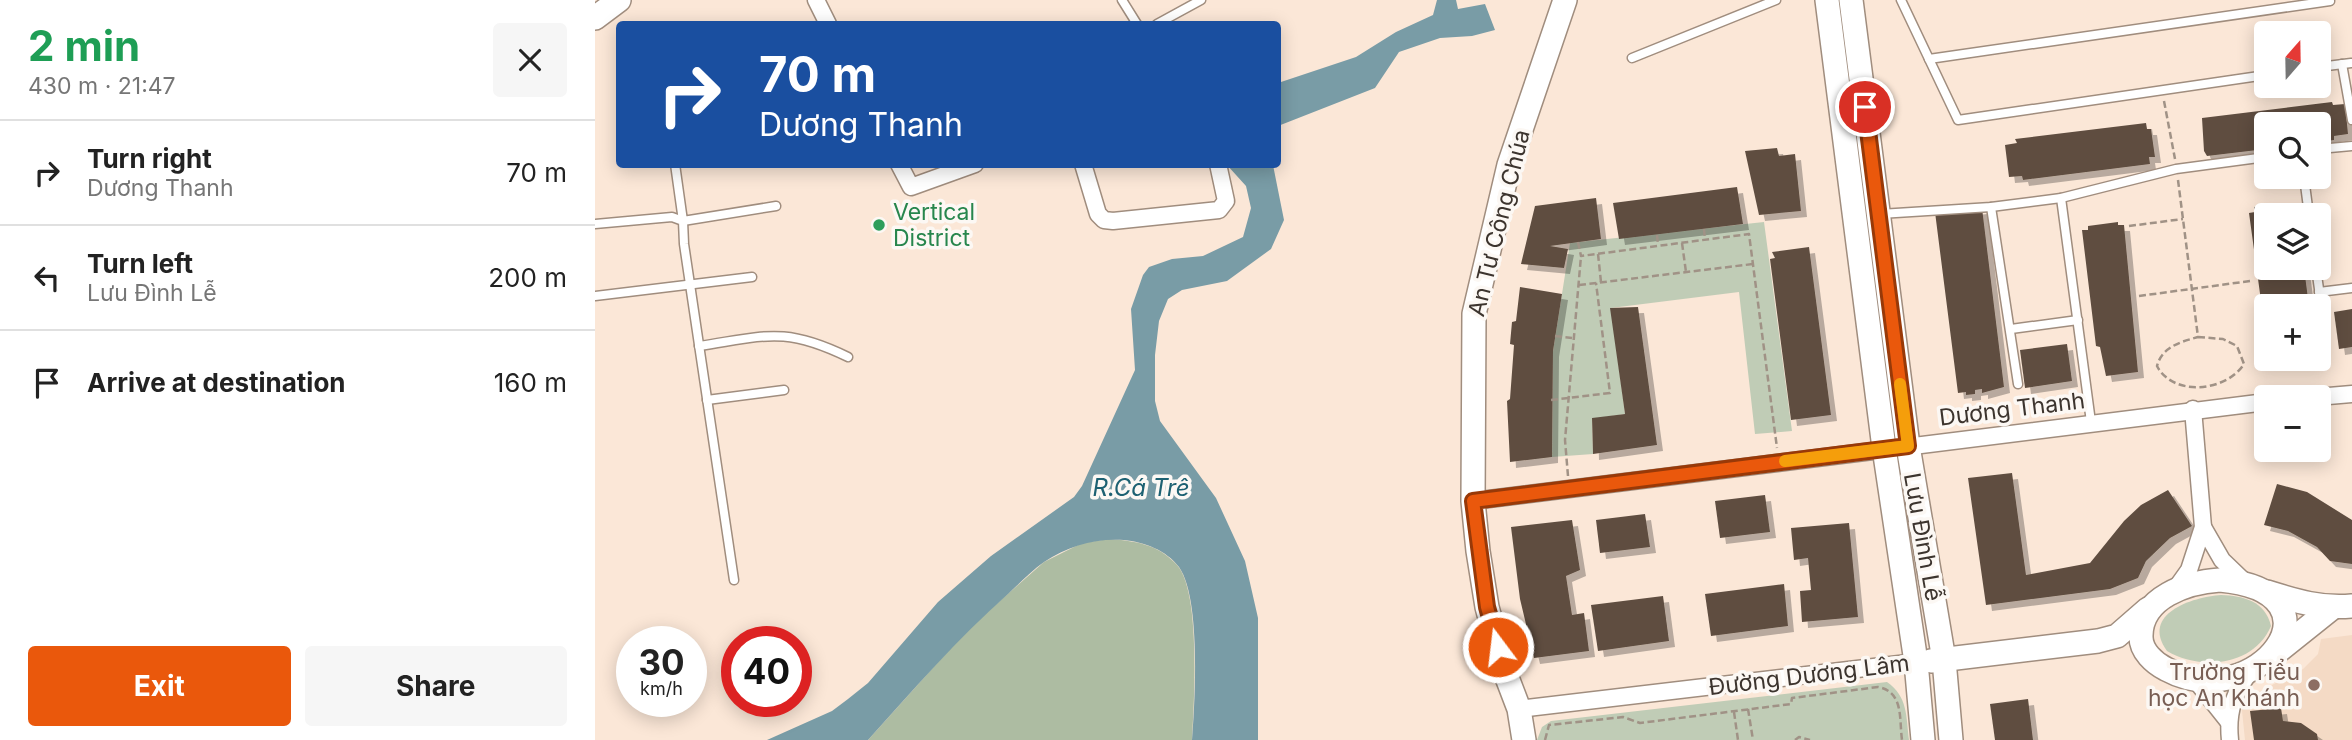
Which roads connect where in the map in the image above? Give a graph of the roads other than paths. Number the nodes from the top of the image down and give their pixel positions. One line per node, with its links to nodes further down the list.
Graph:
1 (619, 0): 11 (street)
2 (816, 0): 12 (street)
3 (1122, 0): 13 (lane)
4 (1201, 0): 14 (lane)
5 (1566, 0): 54 (street, An Tư Công Chúa)
6 (1776, 0): 15 (lane)
7 (1827, 0): 53 (street, Lưu Đình Lễ)
8 (1851, 0): 31 (street, Lưu Đình Lễ)
9 (1901, 0): 16 (lane)
10 (2330, 1): 16 (lane)
11 (595, 18)
12 (826, 21)
13 (1135, 21)
14 (1162, 21)
15 (1632, 58)
16 (1929, 59): 18 (lane)
17 (2347, 63): 19 (lane)
18 (2254, 77)
19 (2352, 120)
20 (2352, 146): 21 (lane)
21 (2331, 148)
22 (2254, 159): 28 (lane)
23 (676, 168): 32 (lane)
24 (904, 168): 25 (street)
25 (964, 168)
26 (1084, 168): 27 (street)
27 (1219, 168)
28 (2061, 198): 30 (lane); 40 (lane)
29 (776, 206): 32 (lane)
30 (1991, 206): 31 (lane); 41 (lane)
31 (1880, 214): 52 (street, Lưu Đình Lễ)
32 (683, 221): 33 (lane); 36 (lane)
33 (595, 225)
34 (752, 277): 36 (lane)
35 (2318, 280): 38 (lane)
36 (690, 287): 39 (lane); 42 (lane)
37 (2352, 288): 38 (lane)
38 (2319, 292)
39 (595, 296)
40 (2078, 320): 41 (lane); 51 (lane)
41 (2011, 329): 44 (lane)
42 (699, 346): 43 (lane); 48 (lane)
43 (848, 357)
44 (2018, 384)
45 (784, 390): 48 (lane)
46 (2352, 394): 47 (street)
47 (2331, 396)
48 (707, 400): 56 (lane)
49 (2254, 403): 50 (street, Dương Thanh)
50 (2193, 409): 51 (street, Dương Thanh); 55 (street)
51 (2091, 422): 52 (street, Dương Thanh)
52 (1908, 446): 53 (street, Dương Thanh); 62 (street, Lưu Đình Lễ)
53 (1884, 448): 54 (street, Dương Thanh); 63 (street, Lưu Đình Lễ)
54 (1473, 501): 67 (street, An Tư Công Chúa)
55 (2203, 527): 57 (street); 58 (street)
56 (734, 580)
57 (2257, 588): 58 (street); 60 (street); 64 (street)
58 (2174, 591): 59 (street)
59 (2154, 606): 61 (street, Đường Dương Lâm); 65 (street)
60 (2342, 607): 64 (street)
61 (2098, 641): 62 (street, Đường Dương Lâm); 65 (street, Đường Dương Lâm)
62 (1944, 660): 63 (street, Đường Dương Lâm); 71 (street, Lưu Đình Lễ)
63 (1916, 662): 67 (street, Đường Dương Lâm); 70 (street, Lưu Đình Lễ)
64 (2263, 662): 66 (street); 68 (street)
65 (2163, 668): 66 (street)
66 (2193, 677): 68 (street)
67 (1519, 709): 69 (street, An Tư Công Chúa)
68 (2228, 721): 72 (street)
69 (1524, 740)
70 (1923, 740)
71 (1951, 740)
72 (2230, 740)

